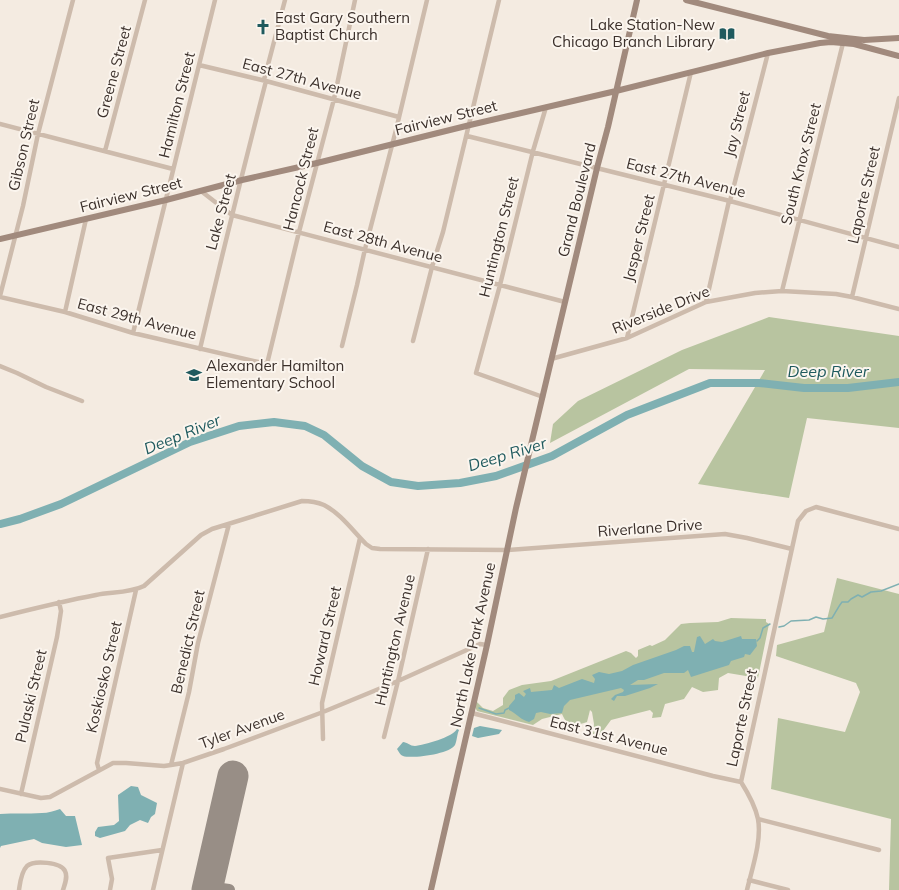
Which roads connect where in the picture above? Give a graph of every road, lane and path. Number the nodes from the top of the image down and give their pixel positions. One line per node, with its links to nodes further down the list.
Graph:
1 (73, 0): 24 (street, Gibson Street)
2 (145, 0): 27 (street, Greene Street)
3 (215, 0): 14 (street, Hamilton Street)
4 (285, 0): 16 (street, Lake Street)
5 (356, 0): 19 (street, Hancock Street)
6 (427, 0): 21 (street)
7 (499, 0): 23 (street)
8 (637, 0): 17 (street, Grand Boulevard)
9 (686, 0): 10 (street)
10 (899, 38)
11 (843, 43): 12 (street, Fairview Street); 13 (street, Fairview Street); 39 (street, South Knox Street)
12 (768, 53): 15 (street, Fairview Street); 36 (street, Jay Street)
13 (899, 56)
14 (199, 65): 16 (street, East 27th Avenue); 31 (street, Hamilton Street)
15 (690, 72): 17 (street, Fairview Street); 33 (street, Jasper Street)
16 (265, 81): 19 (street, East 27th Avenue); 32 (street, Lake Street)
17 (616, 91): 20 (street, Fairview Street); 30 (street, Grand Boulevard)
18 (899, 98): 42 (street, Laporte Street)
19 (334, 99): 21 (street, East 27th Avenue); 29 (street, Hancock Street)
20 (546, 107): 23 (street, Fairview Street); 28 (street, Huntington Street)
21 (399, 117): 26 (street)
22 (0, 124): 24 (street)
23 (470, 125): 25 (street); 26 (street, Fairview Street)
24 (38, 134): 27 (street); 41 (street, Gibson Street)
25 (467, 136): 28 (street, East 27th Avenue); 46 (street)
26 (392, 144): 29 (street, Fairview Street); 45 (street)
27 (105, 151): 31 (street)
28 (532, 151): 30 (street, East 27th Avenue); 47 (street, Huntington Street)
29 (317, 163): 32 (street, Fairview Street); 40 (street, Hancock Street)
30 (597, 168): 33 (street, East 27th Avenue); 51 (street, Grand Boulevard)
31 (174, 169): 35 (street, Hamilton Street)
32 (242, 180): 34 (street, Fairview Street); 37 (street, Lake Street)
33 (664, 185): 36 (street, East 27th Avenue); 56 (street, Jasper Street)
34 (201, 191): 35 (street, Fairview Street); 37 (street, East 28th Avenue)
35 (166, 200): 38 (street, Fairview Street); 55 (street, Hamilton Street)
36 (730, 201): 39 (street, East 27th Avenue); 52 (street, Jay Street)
37 (232, 215): 40 (street, East 28th Avenue); 59 (street, Lake Street)
38 (86, 219): 41 (street, Fairview Street); 54 (street)
39 (800, 220): 42 (street, East 27th Avenue); 48 (street, South Knox Street)
40 (299, 232): 45 (street, East 28th Avenue); 61 (street, Hancock Street)
41 (15, 236): 43 (street, Fairview Street); 49 (street, Gibson Street)
42 (866, 238): 44 (street, East 27th Avenue); 50 (street, Laporte Street)
43 (0, 240)
44 (899, 247)
45 (365, 249): 46 (street, East 28th Avenue); 58 (street)
46 (432, 267): 47 (street, East 28th Avenue); 57 (street)
47 (500, 285): 51 (street, East 28th Avenue); 63 (street, Huntington Street)
48 (782, 291): 50 (street, Riverside Drive); 52 (street, Riverside Drive)
49 (0, 296): 54 (street, East 29th Avenue)
50 (852, 296): 53 (street, Riverside Drive)
51 (565, 302): 60 (street, Grand Boulevard)
52 (706, 302): 56 (street, Riverside Drive)
53 (899, 309)
54 (65, 312): 55 (street, East 29th Avenue)
55 (133, 333): 59 (street, East 29th Avenue)
56 (628, 338): 60 (street, Riverside Drive)
57 (413, 341)
58 (342, 346)
59 (200, 349): 61 (street, East 29th Avenue)
60 (551, 359): 63 (street, Grand Boulevard)
61 (267, 364)
62 (0, 366): 64 (street)
63 (543, 397): 65 (street, Grand Boulevard)
64 (82, 401)
65 (540, 406): 71 (street, North Lake Park Avenue)
66 (229, 524): 68 (street, Riverlane Drive); 72 (street, Riverlane Drive); 82 (street, Benedict Street)
67 (899, 529): 70 (street, Laporte Street)
68 (360, 538): 69 (street, Riverlane Drive); 77 (street, Howard Street)
69 (428, 549): 71 (street, Riverlane Drive); 76 (street, Huntington Avenue)
70 (792, 549): 71 (street, Riverlane Drive); 84 (street, Laporte Street)
71 (507, 550): 75 (street, North Lake Park Avenue)
72 (136, 590): 73 (street); 83 (street, Koskiosko Street)
73 (59, 602): 74 (street); 86 (street, Pulaski Street)
74 (0, 617)
75 (487, 645): 76 (street, Tyler Avenue); 78 (street, North Lake Park Avenue)
76 (398, 681): 77 (street, Tyler Avenue); 79 (street, Huntington Avenue)
77 (323, 712): 80 (street, Howard Street); 81 (street, Tyler Avenue)
78 (472, 713): 84 (street, East 31st Avenue); 95 (street, North Lake Park Avenue)
79 (384, 737)
80 (323, 739)
81 (183, 763): 82 (street, Tyler Avenue); 88 (street)
82 (171, 765): 83 (street, Tyler Avenue)
83 (99, 770): 86 (street, Tyler Avenue)
84 (741, 782): 87 (street, Laporte Street)
85 (0, 789): 86 (street, Tyler Avenue)
86 (21, 794)
87 (758, 819): 89 (street); 90 (street, Laporte Street)
88 (162, 850): 93 (street); 94 (street)
89 (879, 850)
90 (749, 880): 96 (street, Laporte Street); 97 (street)
91 (19, 890): 92 (street)
92 (64, 890)
93 (110, 890)
94 (153, 890)
95 (431, 890)
96 (747, 890)
97 (788, 890)

